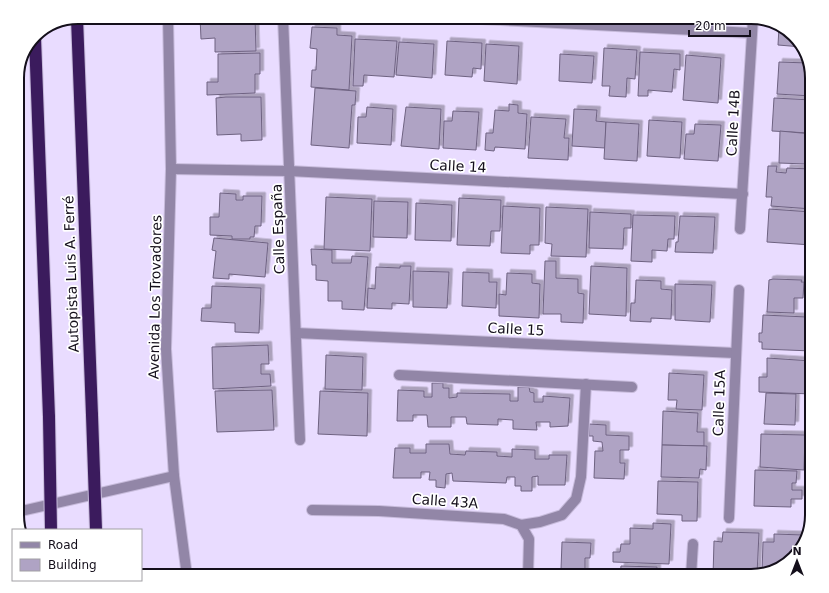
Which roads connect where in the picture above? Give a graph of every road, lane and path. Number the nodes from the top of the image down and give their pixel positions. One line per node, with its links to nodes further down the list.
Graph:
1 (77, 24): 25 (highway, Autopista Luis A. Ferré, bridge)
2 (168, 24): 8 (street, Avenida Los Trovadores)
3 (283, 24): 9 (street, Calle España)
4 (578, 24): 6 (street)
5 (753, 24): 6 (street, Calle 14B)
6 (752, 33): 10 (street, Calle 14B)
7 (35, 45): 24 (highway, Autopista Luis A. Ferré, bridge)
8 (171, 169): 9 (street, Calle 14); 19 (street, Avenida Los Trovadores)
9 (289, 171): 10 (street, Calle 14); 13 (street, Calle España)
10 (743, 194): 11 (street, Calle 14B)
11 (740, 229)
12 (739, 290): 14 (street, Calle 15A)
13 (296, 332): 14 (street, Calle 15); 18 (street, Calle España)
14 (735, 353): 22 (street, Calle 15A)
15 (399, 375): 16 (street)
16 (586, 384): 17 (street); 23 (street)
17 (632, 388)
18 (300, 440)
19 (174, 476): 20 (street); 27 (street, Avenida Los Trovadores)
20 (24, 510)
21 (312, 510): 23 (street, Calle 43A)
22 (728, 518)
23 (521, 525): 28 (street)
24 (51, 529)
25 (96, 529)
26 (693, 544): 29 (street)
27 (186, 569)
28 (528, 569)
29 (691, 569)

